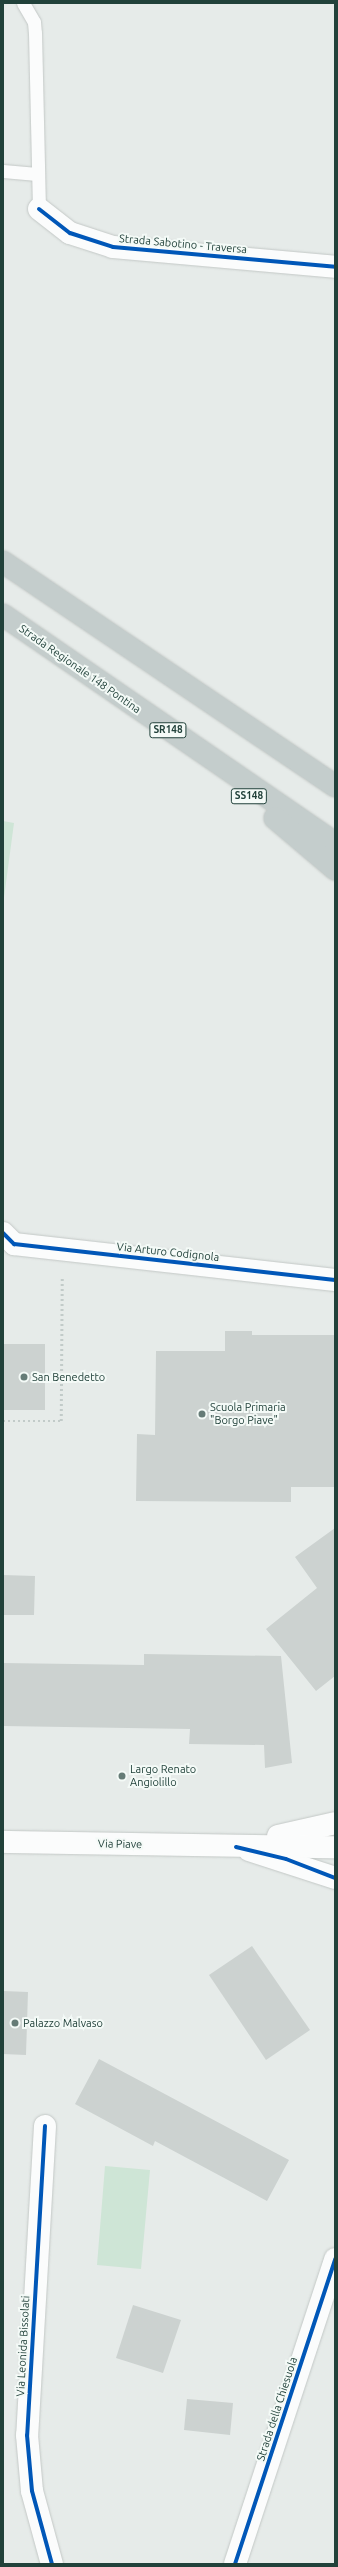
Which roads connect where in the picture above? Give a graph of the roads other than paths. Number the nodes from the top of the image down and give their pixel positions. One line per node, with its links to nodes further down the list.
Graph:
1 (22, 3): 3 (lane)
2 (3, 171): 3 (lane)
3 (37, 174): 4 (lane)
4 (39, 209): 5 (street, Strada Sabotino - Traversa)
5 (335, 267)
6 (3, 562): 9 (highway)
7 (3, 615): 8 (highway, Strada Regionale 148 Pontina / SR148)
8 (161, 725): 12 (highway, Strada Regionale 148 Pontina / SR148); 13 (highway, SS148)
9 (266, 740): 10 (highway); 11 (highway)
10 (335, 770)
11 (335, 786)
12 (335, 843)
13 (335, 869)
14 (3, 1233): 15 (street, Via Arturo Codignola)
15 (335, 1280)
16 (335, 1823): 18 (street, Via Piave)
17 (3, 1842): 18 (street, Via Piave)
18 (236, 1847): 19 (street, Via Piave); 20 (street)
19 (335, 1847)
20 (335, 1878)
21 (45, 2126): 23 (street, Via Leonida Bissolati)
22 (335, 2259): 24 (street, Strada della Chiesuola)
23 (52, 2564)
24 (235, 2564)

